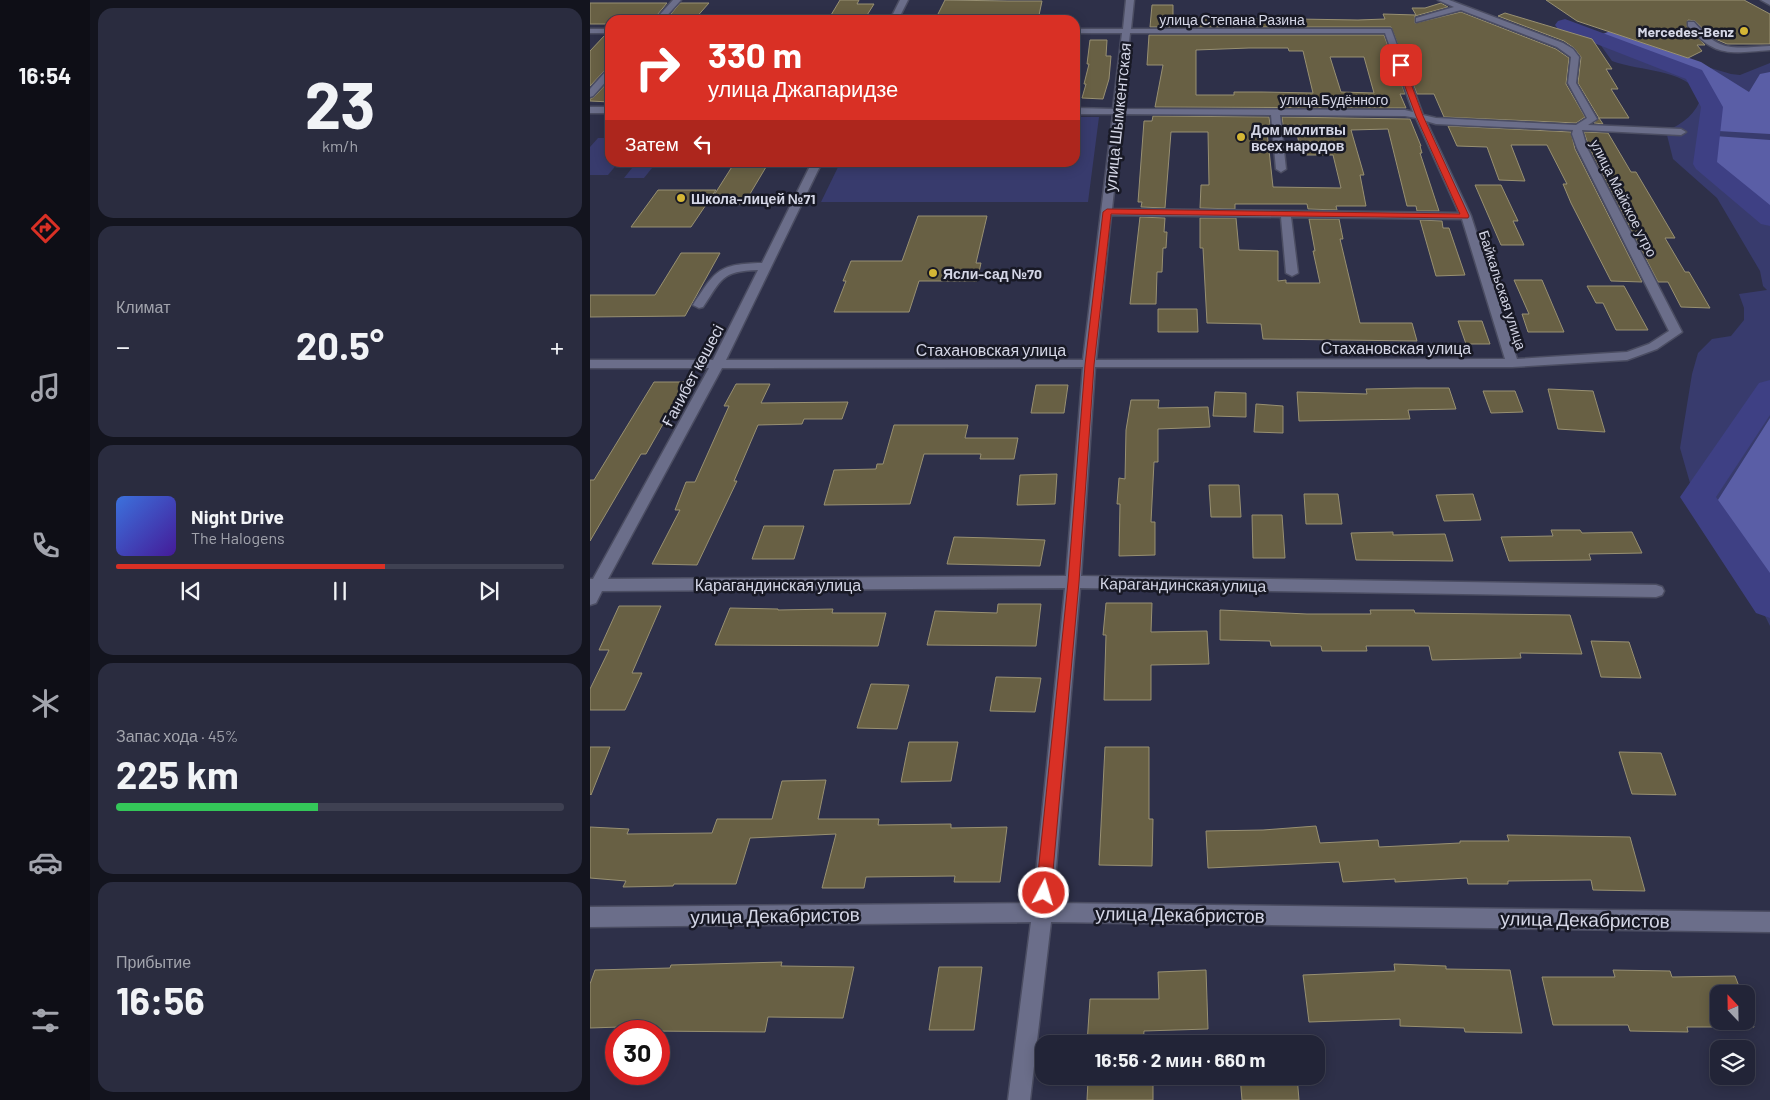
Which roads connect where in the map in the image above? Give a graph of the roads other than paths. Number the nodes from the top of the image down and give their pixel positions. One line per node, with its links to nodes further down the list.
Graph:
1 (677, 0): 8 (street)
2 (904, 0): 9 (street)
3 (1130, 0): 14 (street, улица Шымкентская)
4 (1442, 0): 7 (street, улица Майское утро)
5 (1765, 0): 6 (street)
6 (1770, 3)
7 (1460, 8): 10 (street); 26 (street, улица Майское утро)
8 (664, 15)
9 (896, 15)
10 (1419, 20)
11 (1691, 24): 17 (street)
12 (590, 31): 13 (street)
13 (605, 31)
14 (1125, 31): 15 (street, улица Степана Разина); 16 (street, улица Степана Разина); 23 (street, улица Шымкентская)
15 (1388, 31): 25 (street, Байкальская улица)
16 (1080, 32)
17 (1770, 48)
18 (605, 78): 19 (street)
19 (590, 94)
20 (590, 110): 21 (street)
21 (605, 110)
22 (1080, 111): 23 (street, улица Будённого)
23 (1118, 111): 24 (street, улица Будённого); 30 (street, улица Шымкентская)
24 (1275, 112): 25 (street, улица Будённого); 29 (street)
25 (1419, 116): 26 (street, улица Будённого); 32 (street, Байкальская улица)
26 (1578, 128): 27 (street, улица Будённого); 36 (street, улица Майское утро)
27 (1681, 132)
28 (814, 167): 33 (street, Ғанибет көшесі)
29 (1281, 168)
30 (1107, 212): 31 (street); 40 (street, улица Шымкентская)
31 (1286, 215): 32 (street); 34 (street)
32 (1466, 216): 37 (street, Байкальская улица)
33 (766, 266): 35 (street); 39 (street, Ғанибет көшесі)
34 (1292, 274)
35 (699, 305)
36 (1572, 360): 37 (street, Стахановская улица)
37 (1512, 363): 40 (street, Стахановская улица)
38 (590, 364): 39 (street, Стахановская улица)
39 (717, 365): 40 (street, Стахановская улица); 42 (street, Ғанибет көшесі)
40 (1089, 365): 41 (street, улица Шымкентская)
41 (1074, 582): 42 (street, Карагандинская улица); 43 (street, Карагандинская улица); 44 (street, улица Шымкентская)
42 (592, 590)
43 (1656, 592)
44 (1042, 912): 45 (street, улица Декабристов); 46 (street, улица Декабристов); 47 (street, улица Шымкентская)
45 (590, 917)
46 (1770, 922)
47 (1019, 1100)

